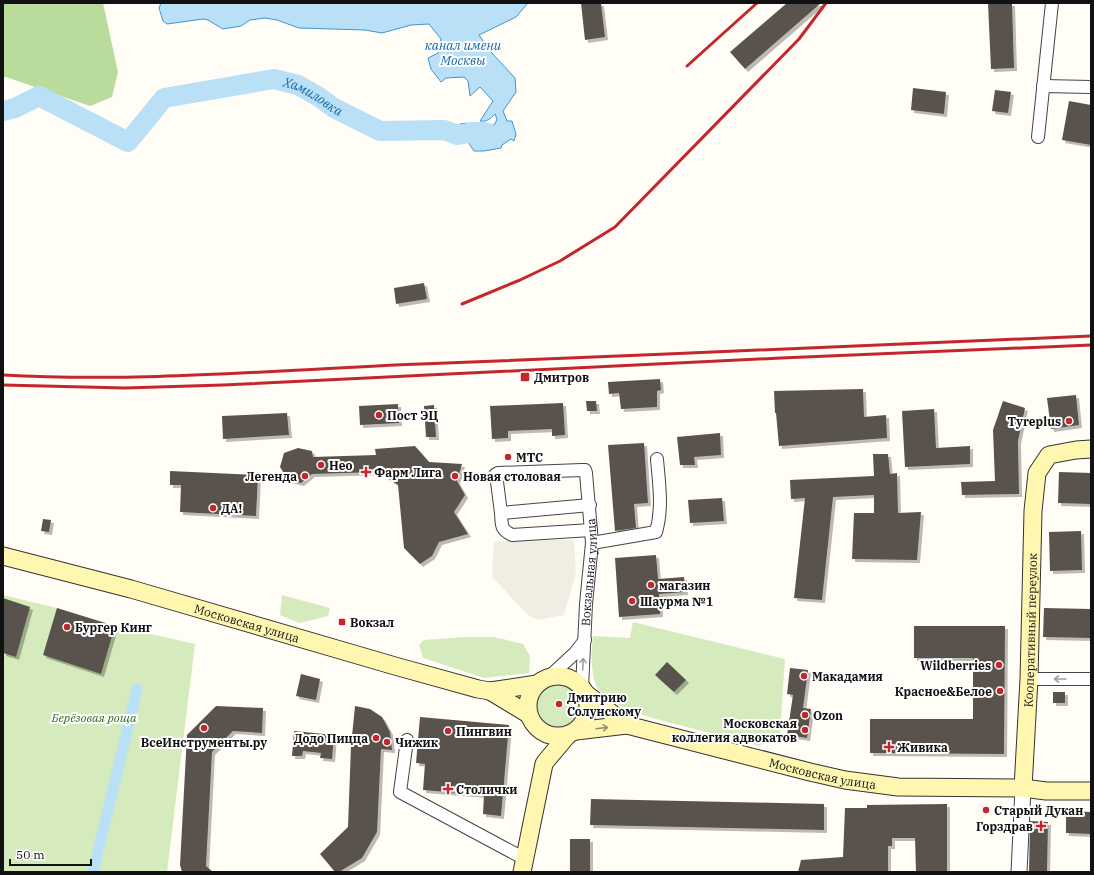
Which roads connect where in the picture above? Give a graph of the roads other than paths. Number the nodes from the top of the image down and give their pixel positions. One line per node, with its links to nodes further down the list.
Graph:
1 (1052, 3): 2 (street)
2 (1043, 86): 3 (street); 4 (street)
3 (1091, 87)
4 (1038, 137)
5 (1091, 449): 13 (main road, Кооперативный переулок)
6 (657, 459): 10 (street)
7 (590, 505): 8 (street, Вокзальная улица); 8 (street, Вокзальная улица); 9 (street, Вокзальная улица)
8 (502, 513): 9 (street)
9 (591, 530): 10 (street, Вокзальная улица)
10 (592, 543): 12 (street, Вокзальная улица)
11 (3, 556): 16 (main road, Московская улица)
12 (585, 640): 15 (street); 17 (street, Вокзальная улица, one-way to 12)
13 (1029, 679): 14 (street, one-way to 13); 23 (main road, Кооперативный переулок)
14 (1091, 679)
15 (543, 680): 16 (main road, Московская улица); 17 (main road, Московская улица); 18 (main road)
16 (490, 691): 18 (main road, Московская улица)
17 (584, 691): 19 (main road, Московская улица); 20 (main road)
18 (532, 721): 20 (main road, Московская улица); 22 (main road)
19 (627, 725): 20 (main road, Московская улица, one-way to 19); 23 (main road, Московская улица)
20 (572, 733): 22 (main road)
21 (407, 740): 25 (street)
22 (546, 761): 25 (main road)
23 (1023, 788): 24 (main road, Московская улица); 26 (street)
24 (1091, 791)
25 (523, 866)
26 (1019, 872)

